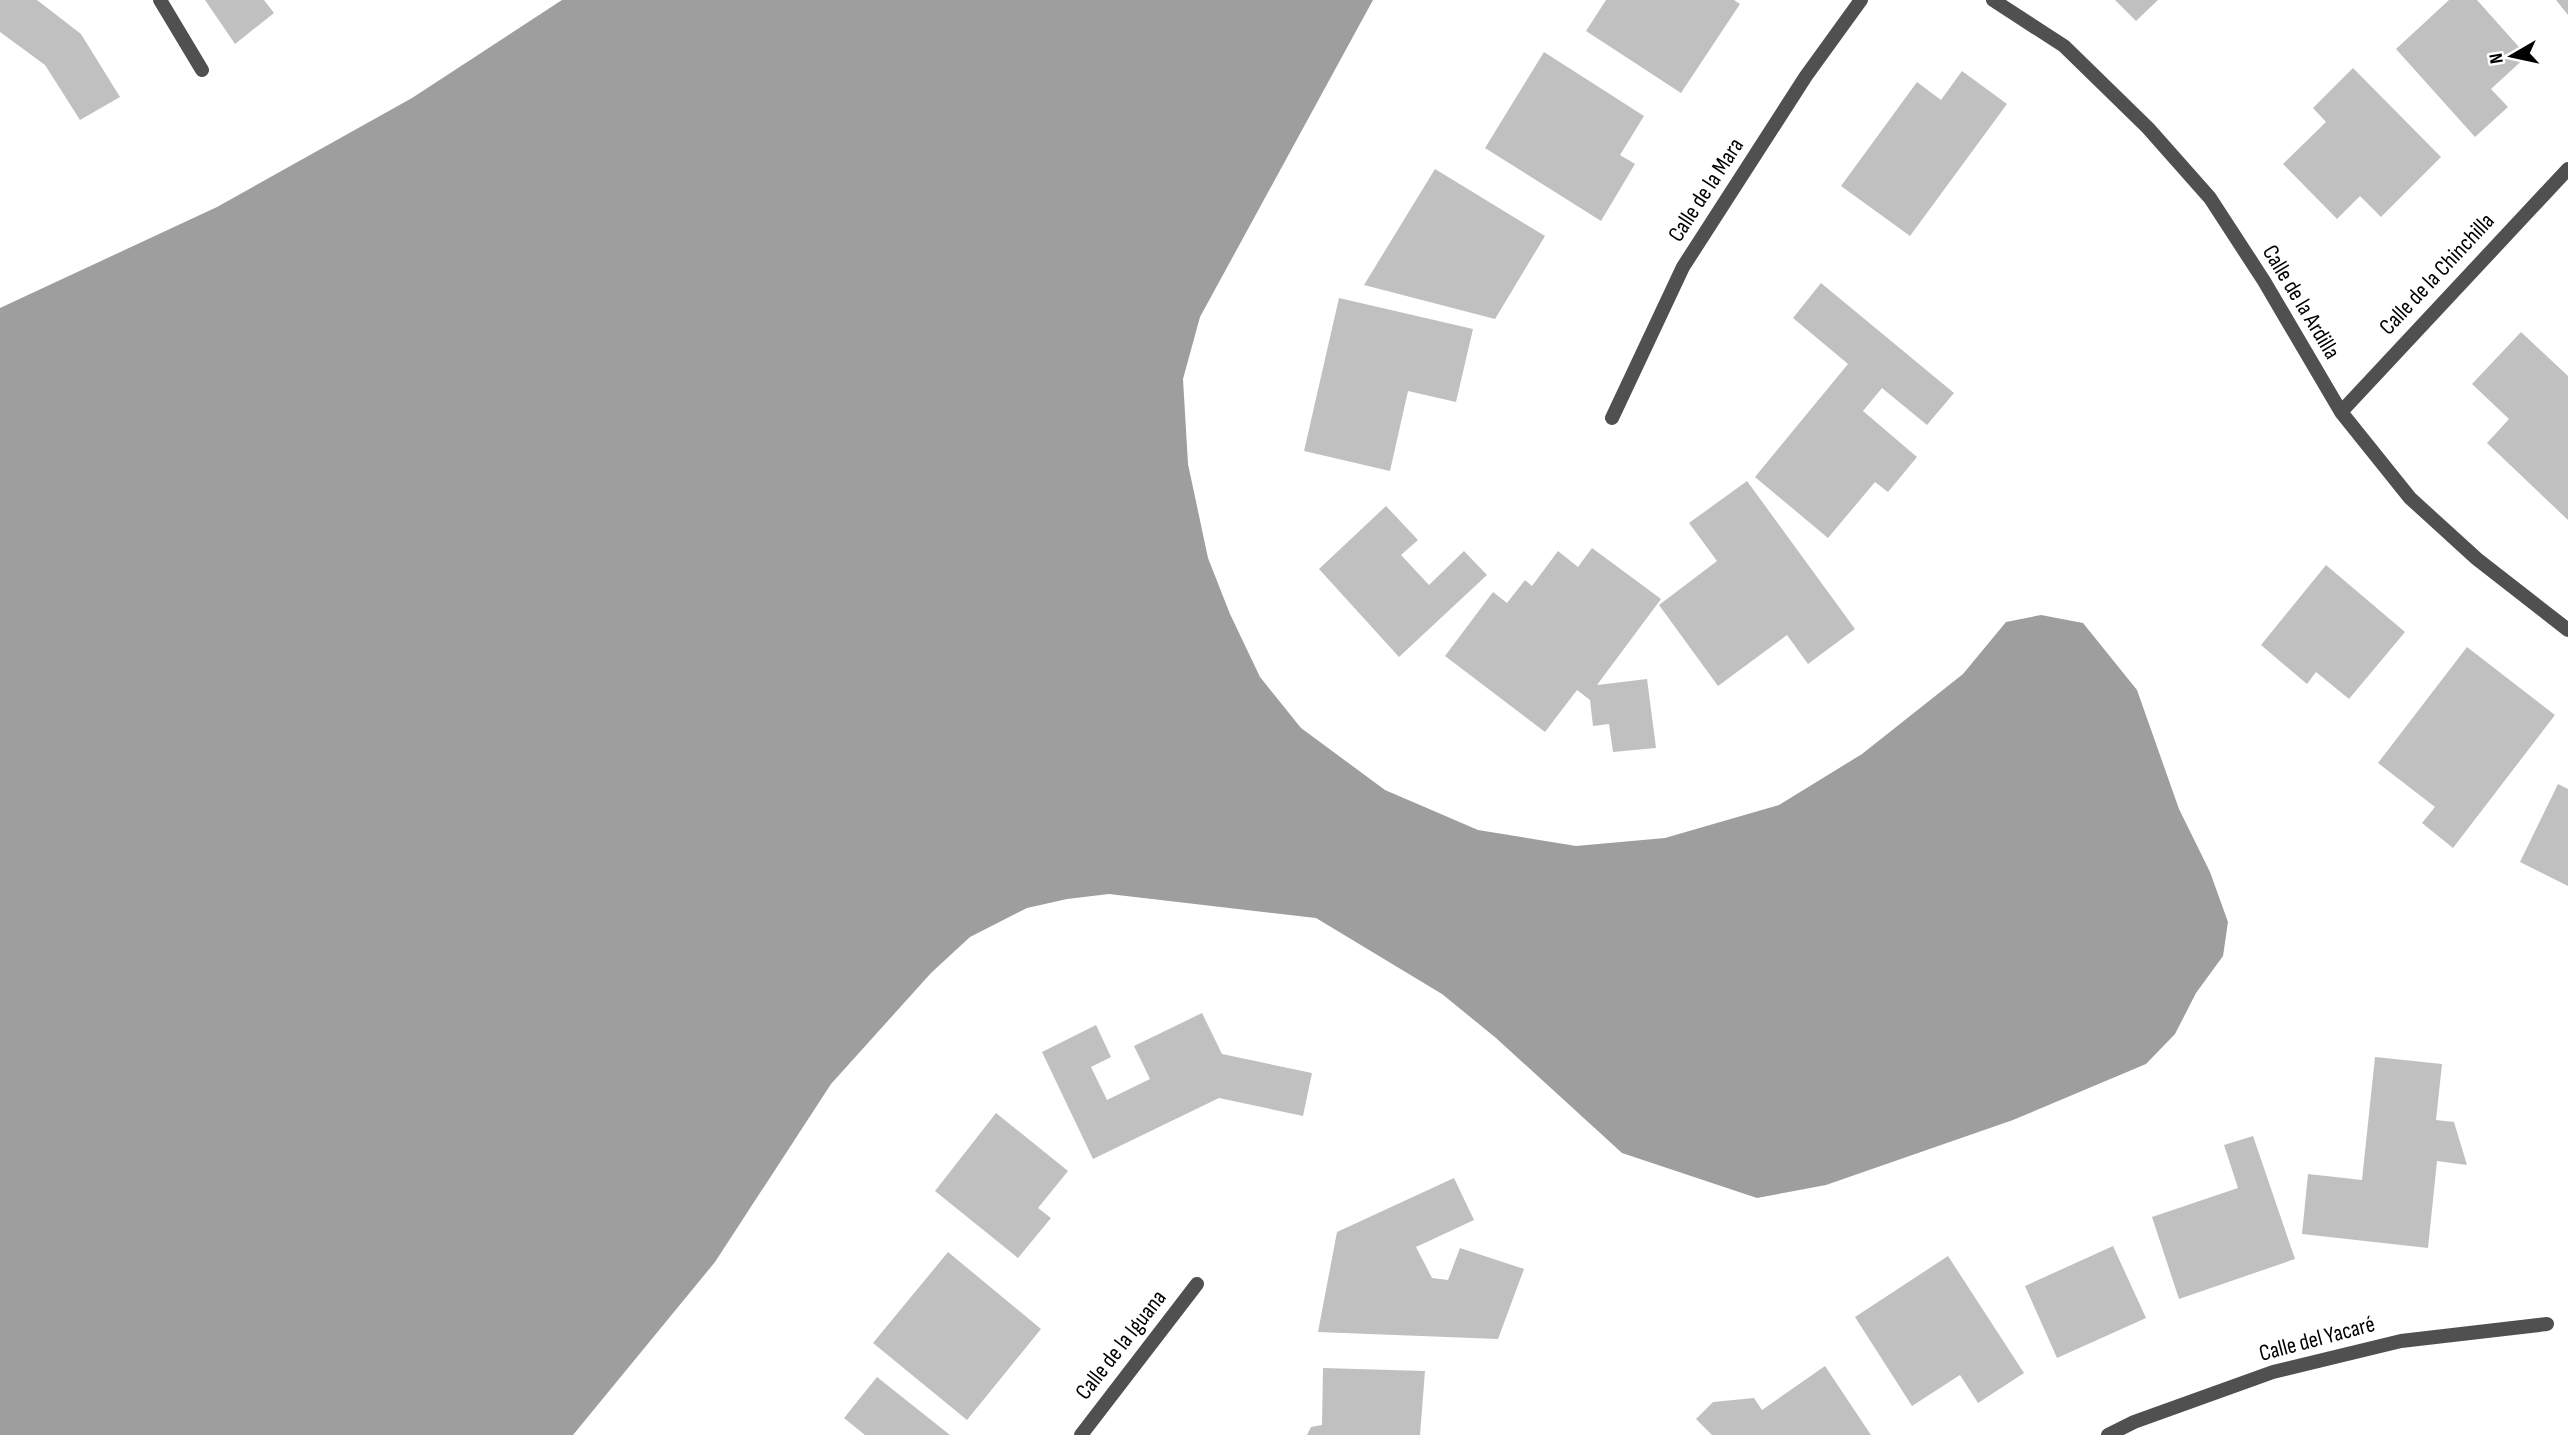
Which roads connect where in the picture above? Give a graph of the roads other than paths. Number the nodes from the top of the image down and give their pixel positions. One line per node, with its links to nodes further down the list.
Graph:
1 (160, 0): 4 (street)
2 (1861, 0): 7 (street, Calle de la Mara)
3 (1993, 0): 6 (street, Calle de la Ardilla)
4 (202, 70)
5 (2568, 169): 6 (street, Calle de la Chinchilla)
6 (2341, 412): 8 (street, Calle de la Ardilla)
7 (1612, 418)
8 (2568, 630)
9 (1197, 1284): 11 (street, Calle de la Iguana)
10 (2547, 1324): 12 (street, Calle del Yacaré)
11 (1081, 1435)
12 (2108, 1435)

